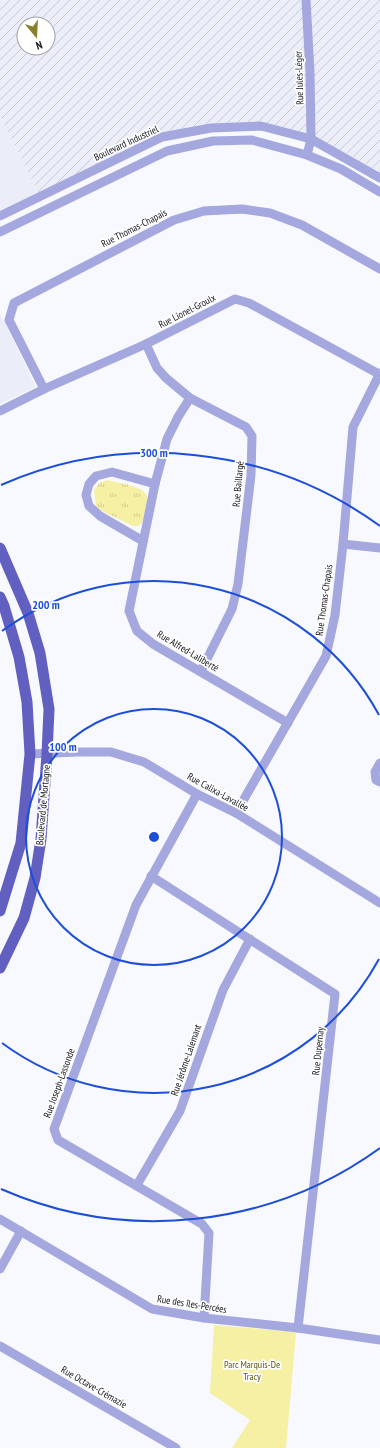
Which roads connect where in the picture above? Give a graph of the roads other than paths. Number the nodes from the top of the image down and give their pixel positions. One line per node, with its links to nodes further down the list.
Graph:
1 (306, 0): 2 (street, Rue Jules-Léger)
2 (311, 140): 3 (street, Boulevard Industriel); 4 (street, Rue Jules-Léger); 6 (street, Boulevard Industriel)
3 (148, 144): 5 (street); 8 (street, Boulevard Industriel)
4 (307, 155): 5 (street); 7 (street)
5 (154, 157): 10 (street)
6 (379, 178): 7 (street)
7 (372, 187): 9 (street)
8 (54, 189): 10 (street); 11 (street, Boulevard Industriel)
9 (380, 192)
10 (60, 203): 12 (street)
11 (0, 216)
12 (0, 232)
13 (380, 269): 16 (street, Rue Thomas-Chapais)
14 (146, 344): 15 (street, Rue Lionel-Groulx); 16 (street, Rue Lionel-Groulx); 17 (street, Rue Baillargé)
15 (380, 373): 21 (street, Rue Thomas-Chapais)
16 (44, 389): 18 (street, Rue Lionel-Groulx)
17 (190, 398): 19 (street, Rue Alfred-Laliberté); 25 (street, Rue Baillargé)
18 (0, 411)
19 (155, 484): 20 (street, Rue Alfred-Laliberté); 20 (street)
20 (143, 541): 25 (street, Rue Alfred-Laliberté)
21 (343, 544): 23 (street); 26 (street, Rue Thomas-Chapais)
22 (0, 548): 28 (main road, Boulevard de Mortagne)
23 (380, 548)
24 (0, 597): 27 (main road, Boulevard de Mortagne)
25 (201, 671): 26 (street, Rue Alfred-Laliberté)
26 (288, 723): 32 (street, Rue Thomas-Chapais)
27 (30, 754): 28 (street, Rue Calixa-Lavallée); 35 (main road, Boulevard de Mortagne)
28 (47, 754): 31 (street, Rue Calixa-Lavallée); 37 (main road, Boulevard de Mortagne)
29 (380, 763): 30 (street)
30 (380, 782)
31 (196, 794): 32 (street, Rue Calixa-Lavallée); 33 (street, Rue Joseph-Lassonde)
32 (236, 813): 34 (street, Rue Calixa-Lavallée)
33 (152, 876): 36 (street, Rue Dupernay); 38 (street, Rue Joseph-Lassonde)
34 (380, 903)
35 (0, 911)
36 (250, 939): 38 (street, Rue Jérôme-Lalemant); 43 (street, Rue Dupernay)
37 (0, 968)
38 (138, 1185): 42 (street, Rue Joseph-Lassonde)
39 (0, 1220): 40 (street, Rue des îles-Percées)
40 (21, 1231): 41 (street); 42 (street, Rue des îles-Percées)
41 (0, 1268)
42 (204, 1318): 43 (street, Rue des îles-Percées)
43 (298, 1328): 44 (street, Rue des îles-Percées)
44 (380, 1340)
45 (0, 1346): 46 (street, Rue Octave-Crémazie)
46 (176, 1448)

